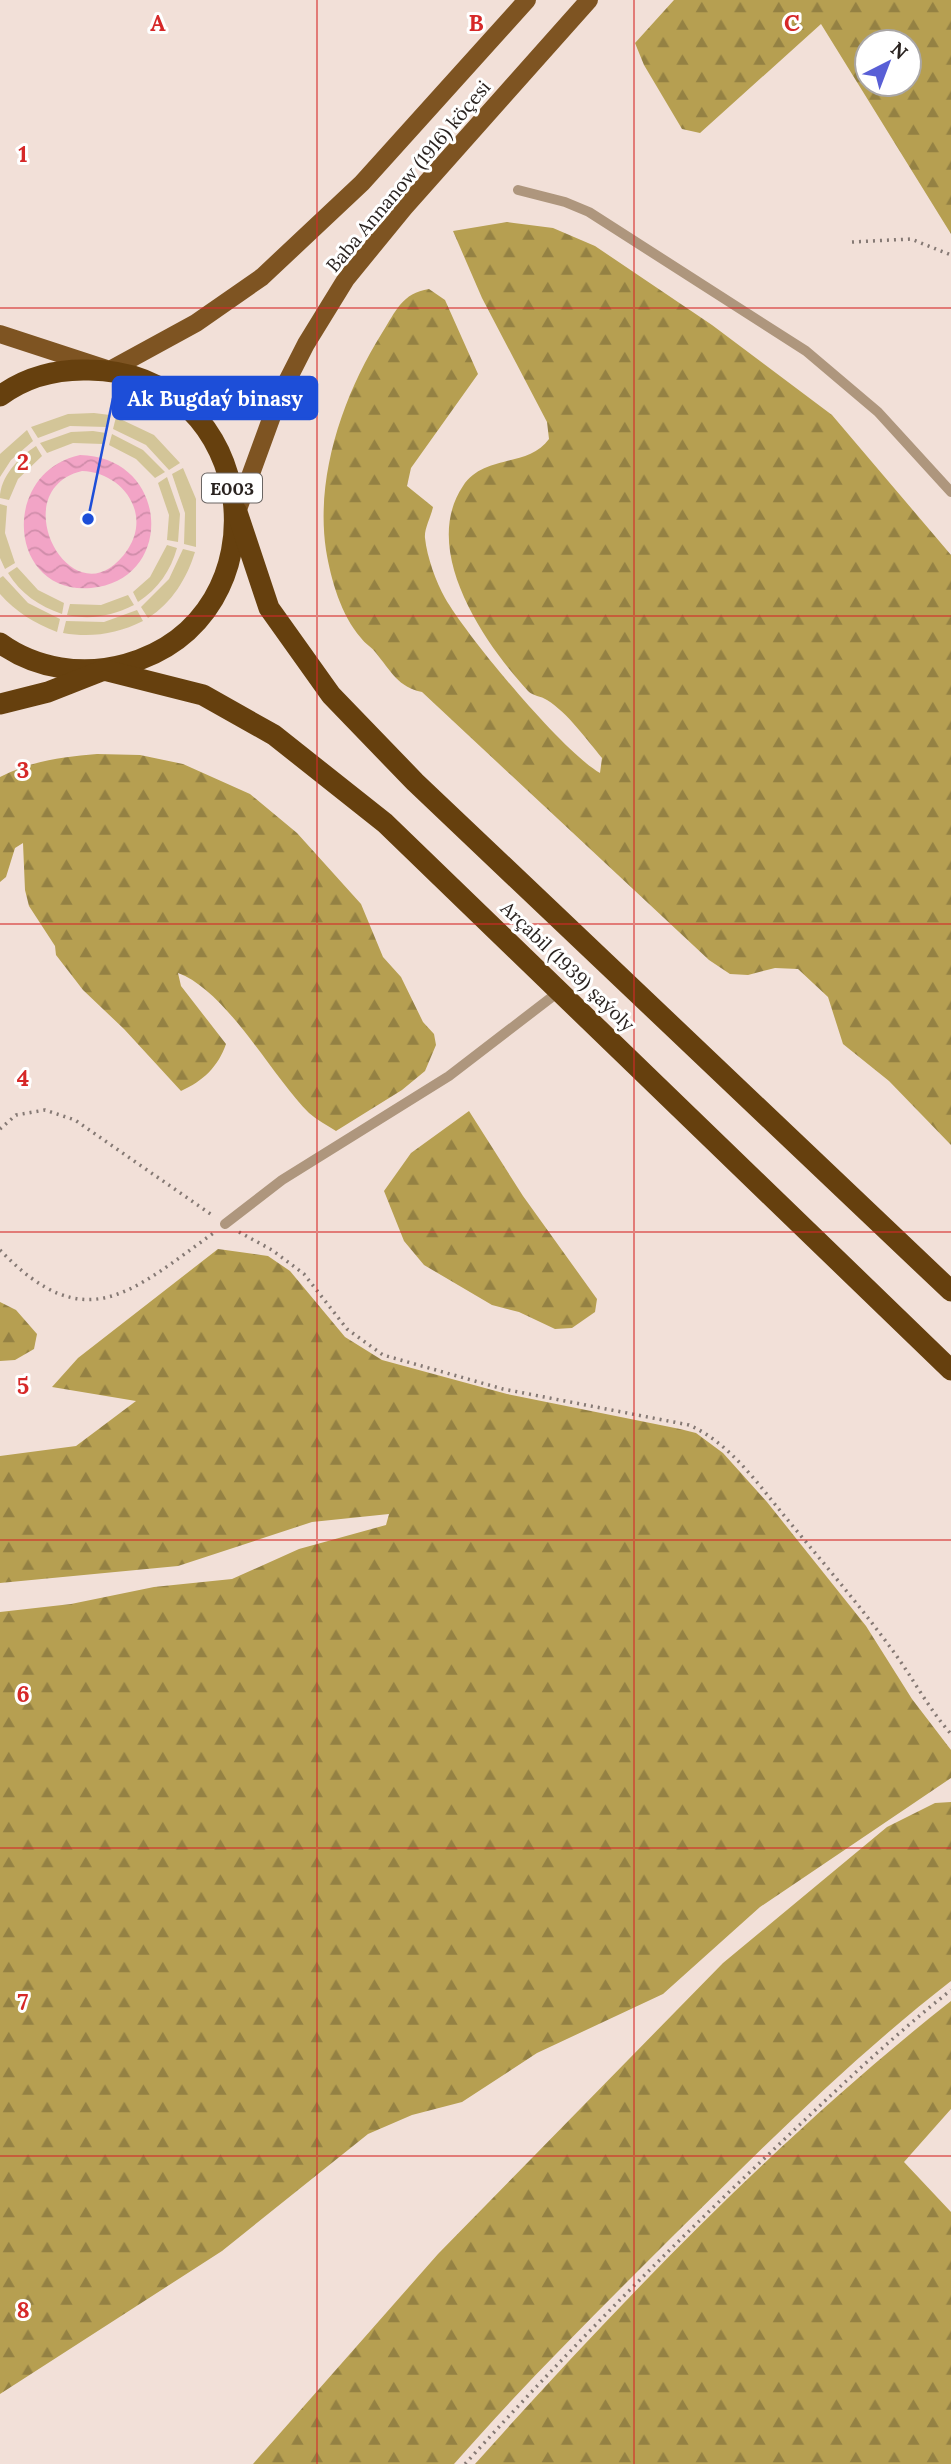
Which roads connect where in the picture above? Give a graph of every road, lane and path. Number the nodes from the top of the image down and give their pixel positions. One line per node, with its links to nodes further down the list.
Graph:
1 (527, 0): 7 (main road, Baba Annanow (1916) köçesi)
2 (589, 0): 10 (main road, Baba Annanow (1916) köçesi)
3 (518, 190): 9 (lane)
4 (852, 242): 5 (path)
5 (951, 254)
6 (0, 334): 7 (main road)
7 (110, 370): 8 (highway, E003); 10 (highway, E003)
8 (0, 396)
9 (951, 492)
10 (237, 512): 12 (highway, E003); 18 (highway, Arçabil (1939) şaýoly)
11 (0, 643): 12 (highway, E003)
12 (104, 670): 13 (highway); 14 (highway, Arçabil (1939) şaýoly)
13 (0, 704)
14 (561, 990): 16 (lane); 19 (highway, Arçabil (1939) şaýoly)
15 (0, 1129): 16 (path)
16 (225, 1224): 17 (path); 20 (path)
17 (0, 1250)
18 (951, 1291)
19 (951, 1370)
20 (951, 1734)
21 (951, 1990): 22 (path)
22 (465, 2464)

